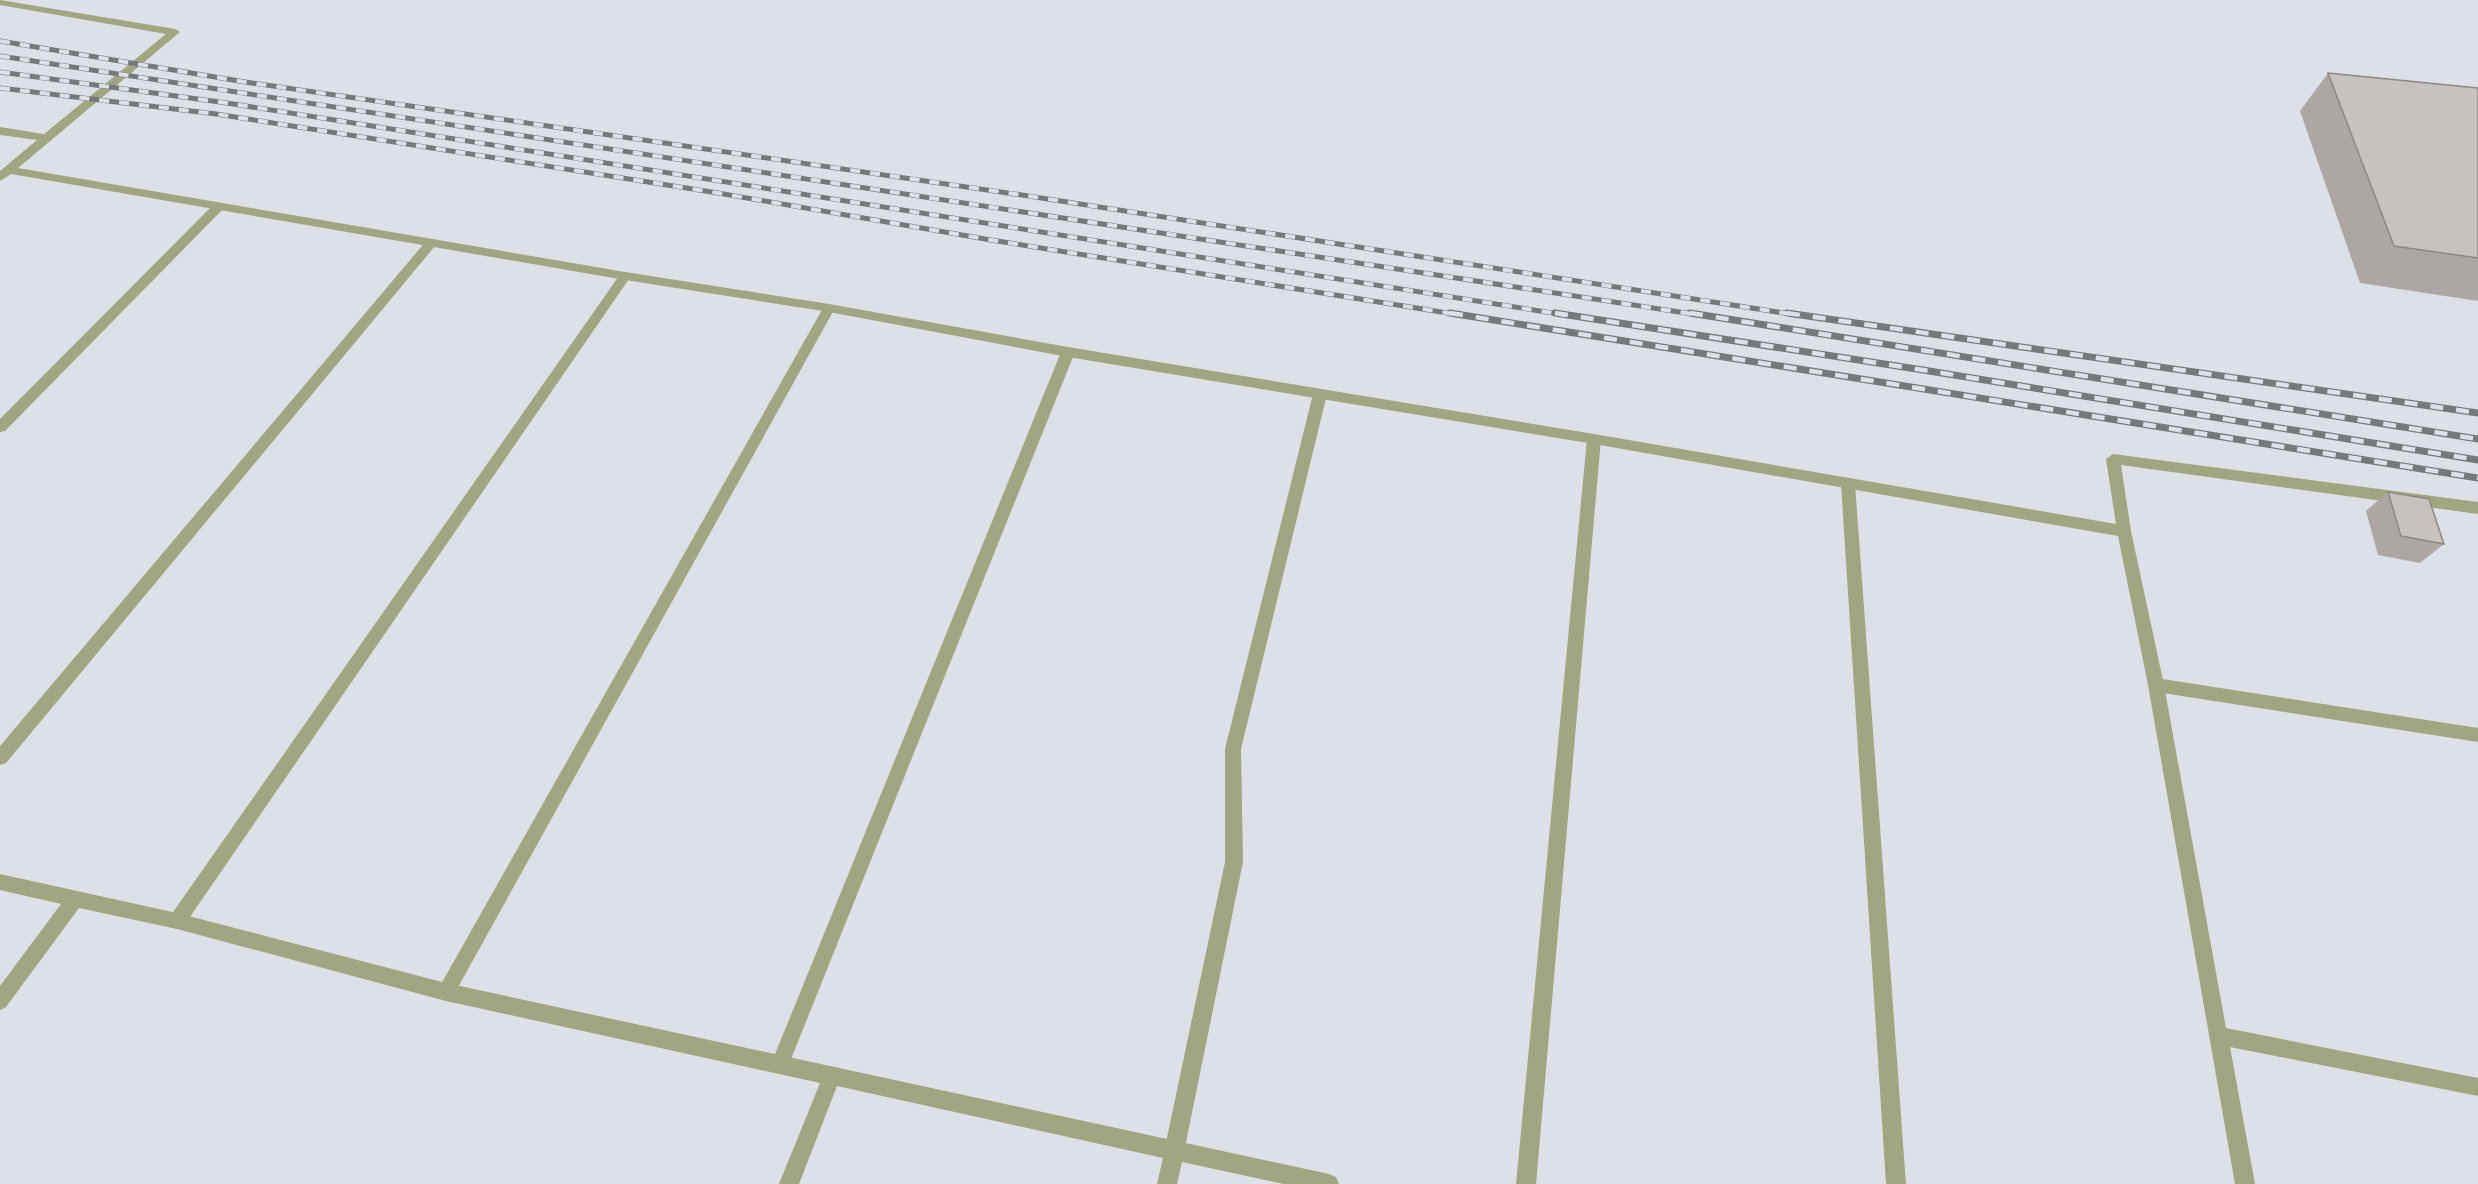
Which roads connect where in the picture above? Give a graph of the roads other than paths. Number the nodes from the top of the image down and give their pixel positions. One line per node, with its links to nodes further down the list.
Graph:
1 (0, 2): 3 (street)
2 (0, 131): 3 (street)
3 (45, 138): 4 (street)
4 (4, 174): 5 (street)
5 (218, 207): 6 (street); 11 (street)
6 (431, 243): 7 (street); 18 (street)
7 (625, 276): 8 (street); 21 (street)
8 (829, 308): 9 (street); 22 (street)
9 (1068, 352): 10 (street); 25 (street)
10 (1320, 394): 12 (street); 28 (street)
11 (0, 427)
12 (1594, 439): 13 (street); 32 (street)
13 (1848, 484): 15 (street); 33 (street)
14 (2478, 508): 15 (street)
15 (2124, 531): 16 (street)
16 (2156, 685): 17 (street); 24 (street)
17 (2478, 735)
18 (0, 758)
19 (0, 882): 20 (street)
20 (76, 898): 21 (street); 23 (street)
21 (177, 921): 22 (street)
22 (446, 992): 25 (street)
23 (0, 1001)
24 (2217, 1035): 27 (street); 34 (street)
25 (780, 1064): 26 (street)
26 (831, 1076): 28 (street); 29 (street)
27 (2478, 1087)
28 (1174, 1152): 30 (street); 31 (street)
29 (789, 1184)
30 (1167, 1184)
31 (1329, 1184)
32 (1526, 1184)
33 (1896, 1184)
34 (2246, 1184)

